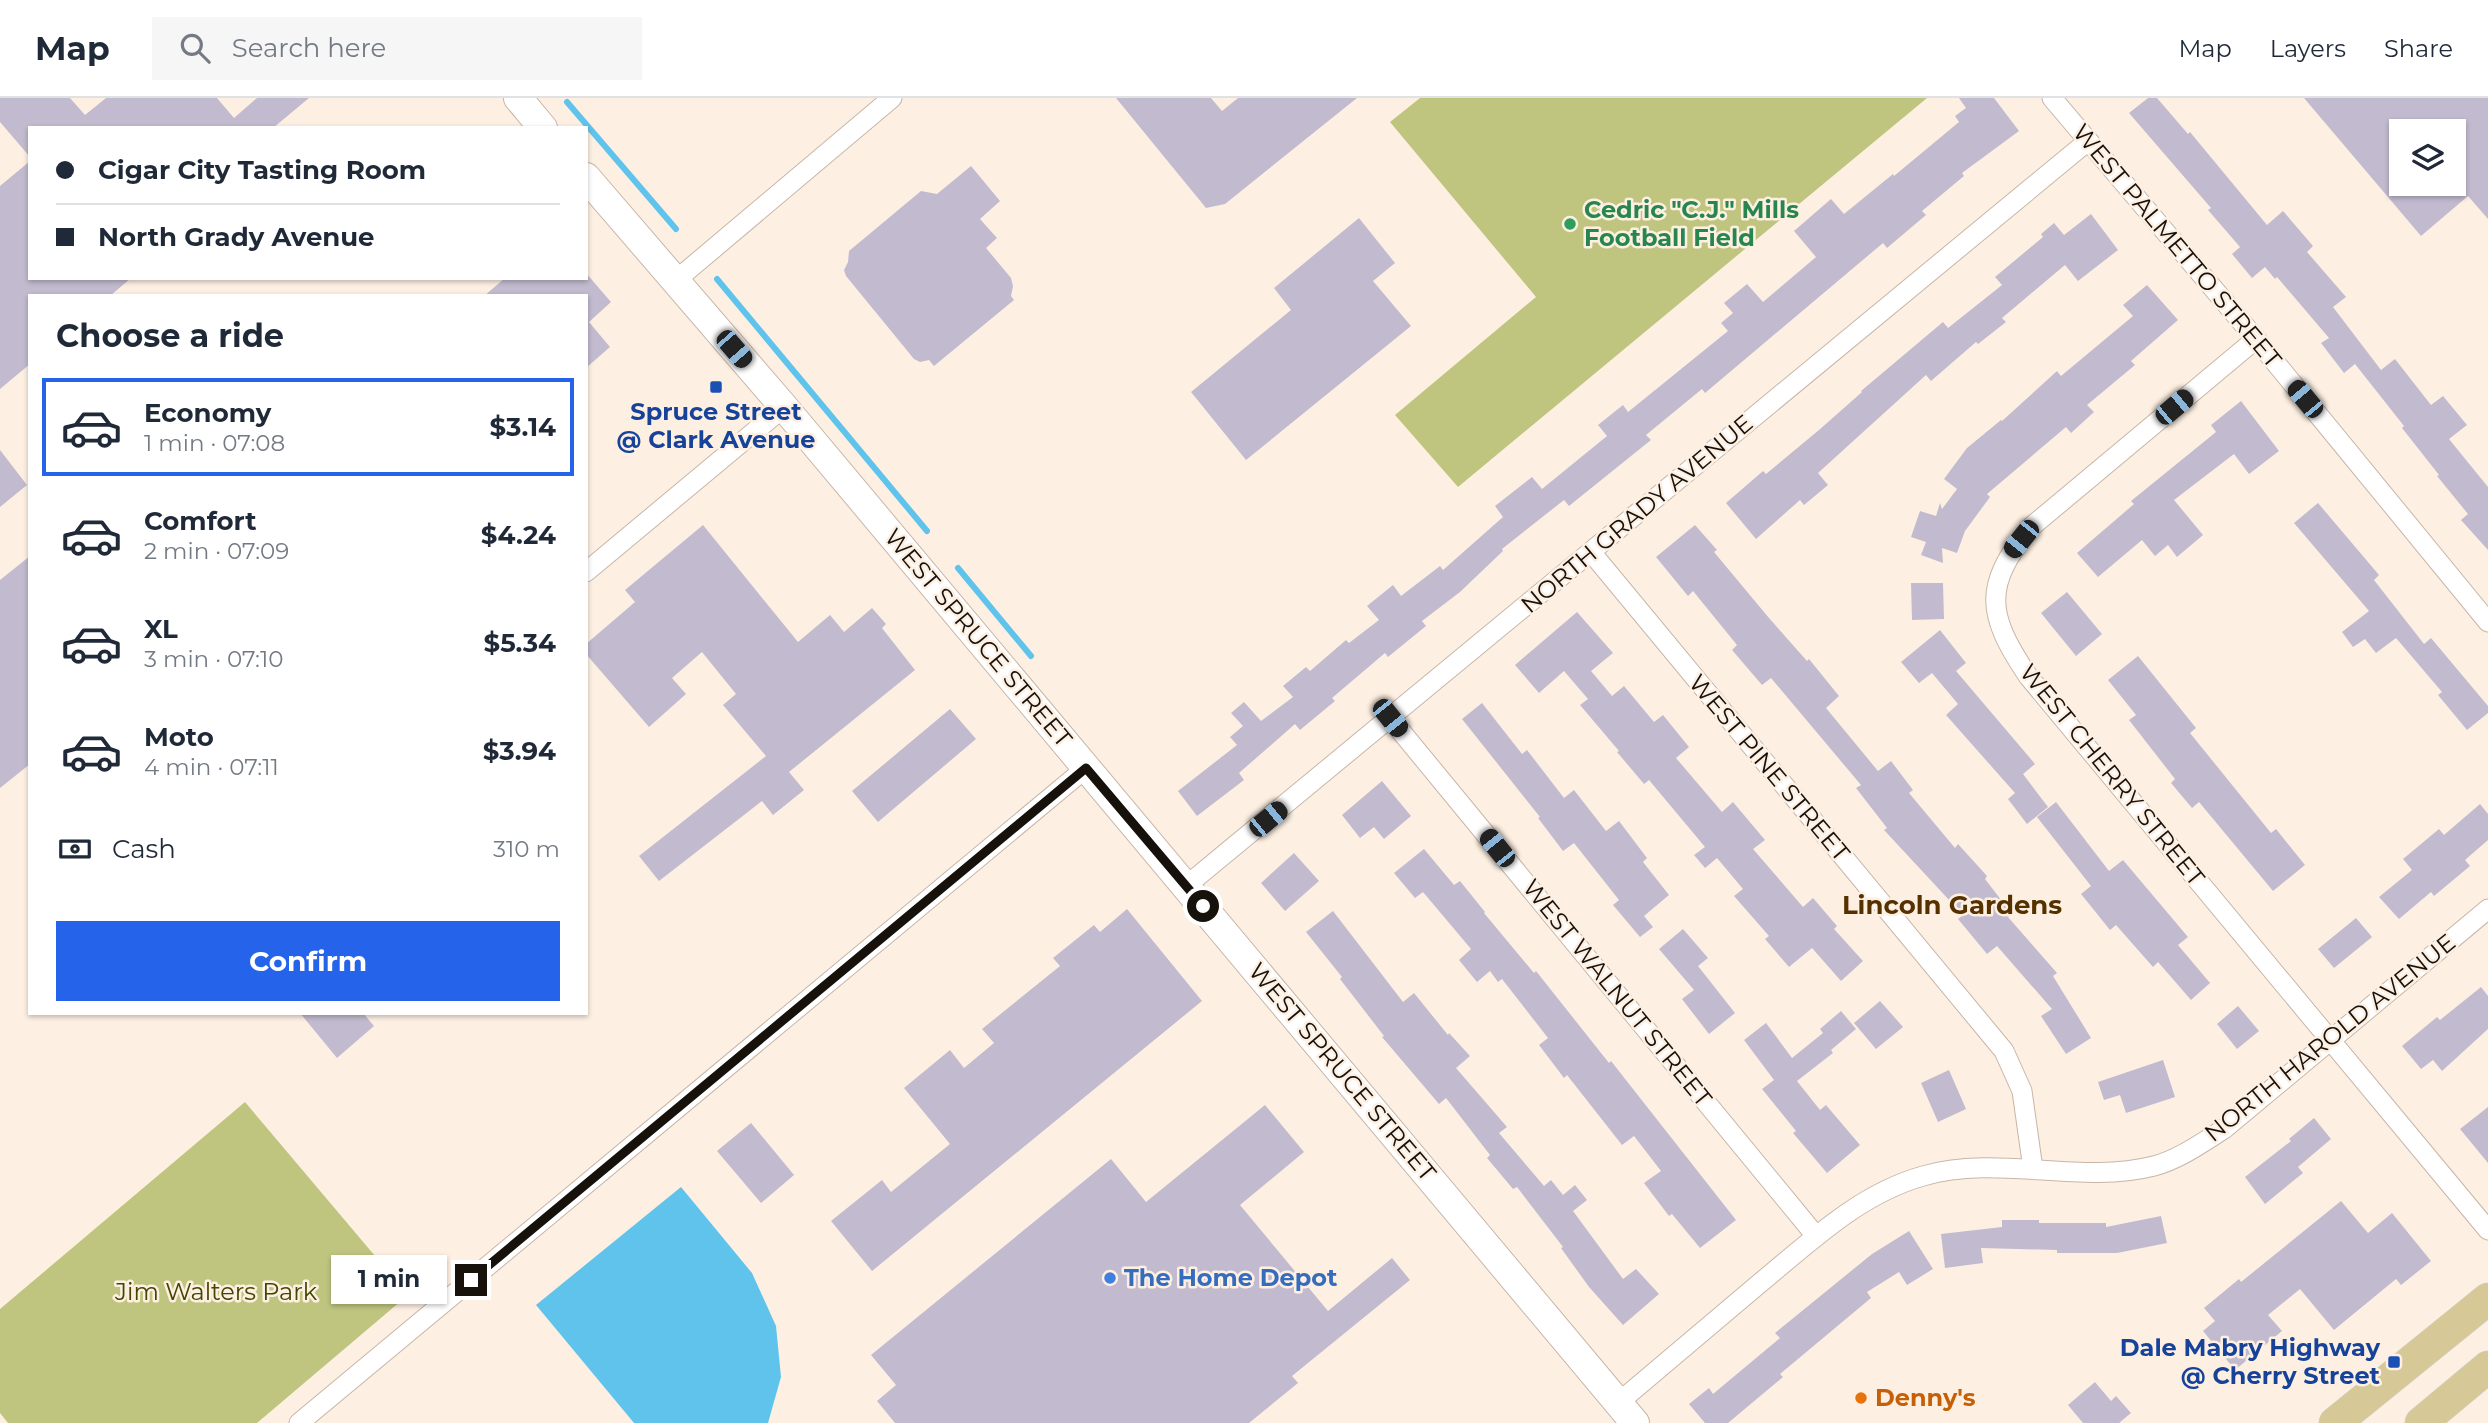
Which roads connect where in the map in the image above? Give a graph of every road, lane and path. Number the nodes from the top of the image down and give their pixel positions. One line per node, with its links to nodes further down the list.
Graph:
1 (518, 98): 4 (street)
2 (892, 98): 7 (street)
3 (2052, 98): 5 (street, WEST PALMETTO STREET)
4 (541, 126)
5 (2088, 141): 8 (street, WEST PALMETTO STREET); 10 (street, NORTH GRADY AVENUE)
6 (588, 179): 7 (street, WEST SPRUCE STREET)
7 (675, 281): 9 (street, WEST SPRUCE STREET)
8 (2256, 339): 12 (street, WEST PALMETTO STREET); 17 (street, WEST CHERRY STREET)
9 (784, 407): 11 (street); 14 (street, WEST SPRUCE STREET)
10 (1591, 552): 13 (street, NORTH GRADY AVENUE); 18 (street, WEST PINE STREET)
11 (588, 570)
12 (2488, 622)
13 (1390, 718): 15 (street, NORTH GRADY AVENUE); 20 (street, WEST WALNUT STREET)
14 (1086, 768): 15 (street, WEST SPRUCE STREET); 24 (street)
15 (1186, 886): 23 (street, WEST SPRUCE STREET)
16 (2488, 909): 17 (street, NORTH HAROLD AVENUE)
17 (2330, 1041): 18 (street, NORTH HAROLD AVENUE); 19 (street, WEST CHERRY STREET)
18 (2033, 1169): 20 (street, NORTH HAROLD AVENUE)
19 (2488, 1230)
20 (1816, 1236): 23 (street, NORTH HAROLD AVENUE)
21 (2488, 1299): 25 (main road)
22 (2487, 1367): 26 (main road)
23 (1627, 1413)
24 (299, 1423)
25 (2335, 1423)
26 (2421, 1423)

